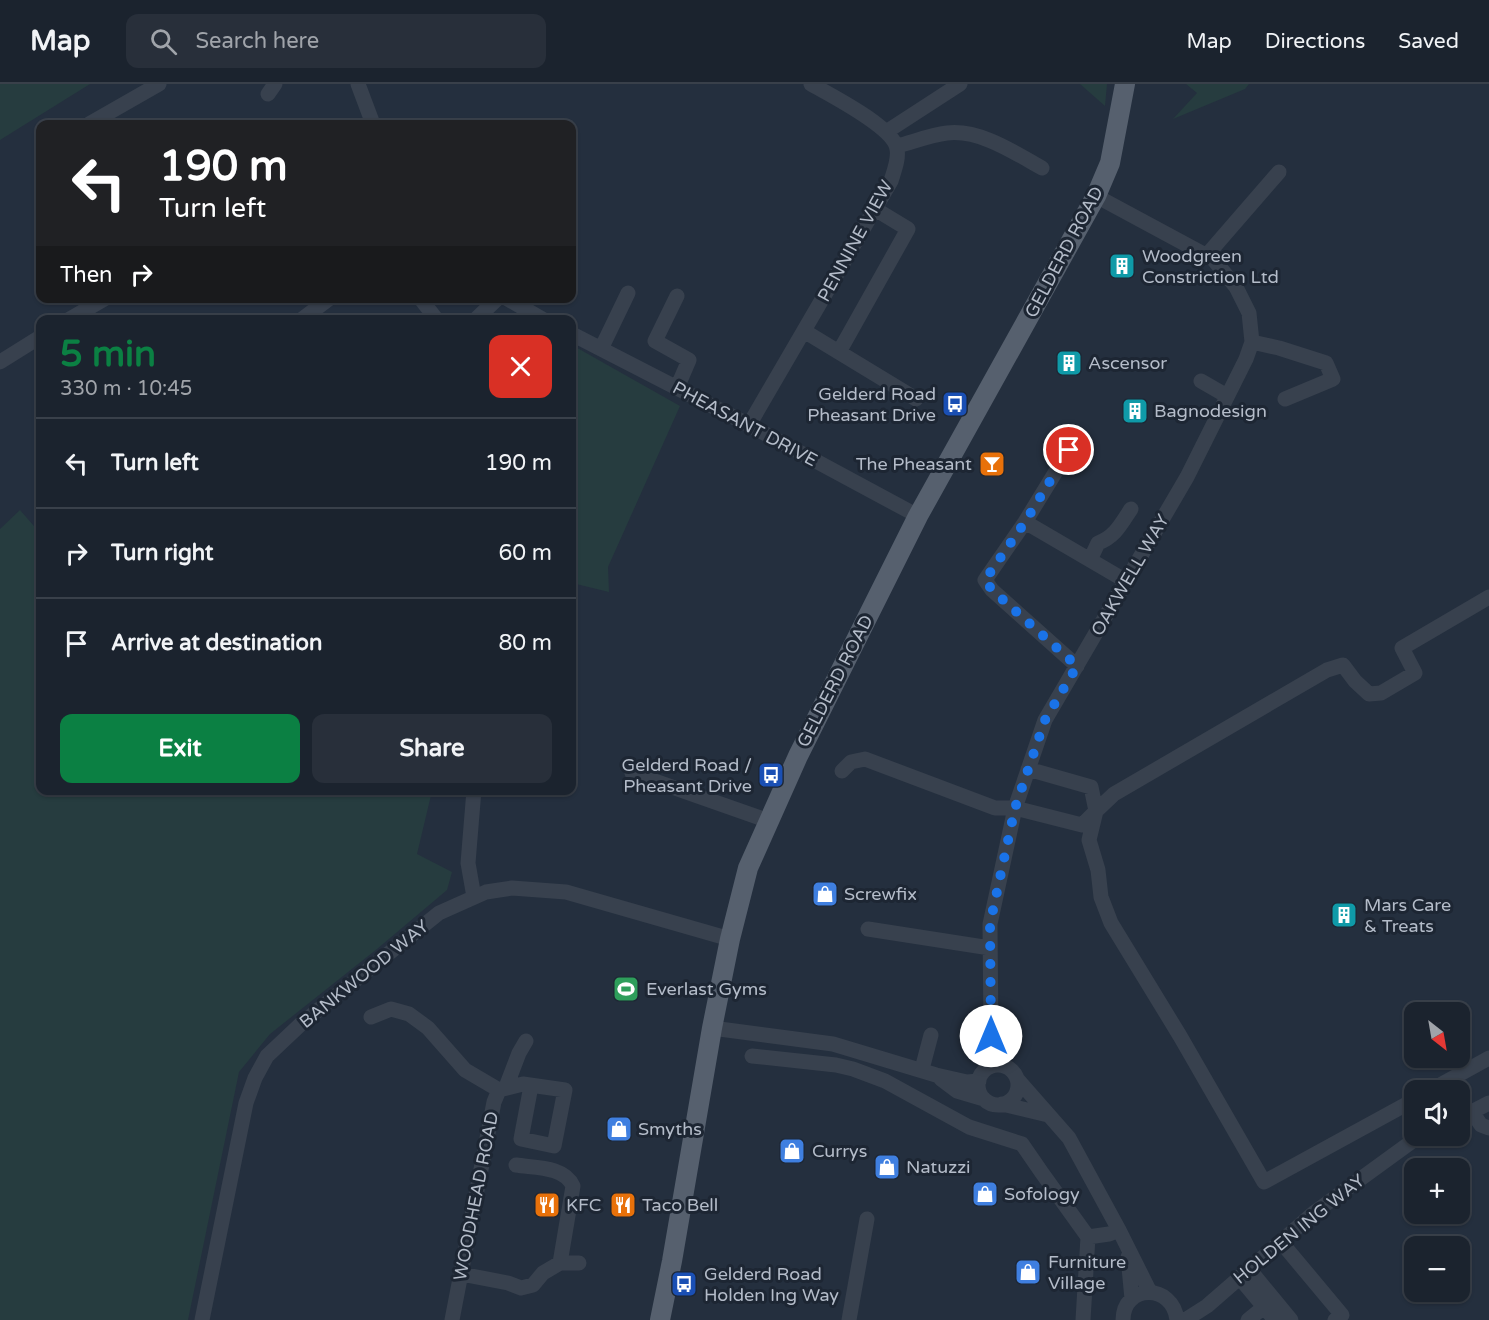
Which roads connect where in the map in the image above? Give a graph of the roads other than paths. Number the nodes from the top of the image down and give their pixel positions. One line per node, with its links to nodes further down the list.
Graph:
1 (159, 84): 6 (street)
2 (358, 84): 7 (street)
3 (811, 84): 8 (street)
4 (960, 84): 8 (street)
5 (1125, 84): 12 (main road, GELDERD ROAD)
6 (96, 120)
7 (372, 120)
8 (886, 132): 9 (street)
9 (897, 146): 10 (street); 13 (street, PENNINE VIEW)
10 (1042, 168)
11 (1279, 172): 14 (street)
12 (1096, 196): 14 (street); 42 (main road, GELDERD ROAD)
13 (875, 208): 27 (street, PENNINE VIEW); 32 (street)
14 (1207, 255): 30 (street)
15 (628, 293): 31 (street)
16 (677, 296): 35 (street)
17 (97, 303): 22 (street)
18 (323, 303): 23 (street)
19 (424, 303): 24 (street)
20 (493, 303): 25 (street)
21 (515, 303): 26 (street)
22 (77, 315)
23 (308, 315)
24 (433, 315)
25 (480, 315)
26 (535, 315)
27 (804, 331): 32 (street); 39 (street, PENNINE VIEW)
28 (576, 336): 31 (street, PHEASANT DRIVE)
29 (36, 340): 33 (street)
30 (1252, 342): 36 (street, OAKWELL WAY); 38 (street)
31 (601, 349): 35 (street, PHEASANT DRIVE)
32 (839, 352): 37 (street)
33 (0, 362)
34 (1201, 381): 36 (street)
35 (677, 388): 39 (street, PHEASANT DRIVE)
36 (1227, 396): 45 (street, OAKWELL WAY)
37 (916, 399)
38 (1285, 399)
39 (749, 425): 42 (street, PHEASANT DRIVE)
40 (1069, 450): 43 (street)
41 (1131, 509): 44 (street)
42 (918, 516): 54 (main road, GELDERD ROAD)
43 (1025, 522): 44 (street); 47 (street)
44 (1090, 560): 45 (street)
45 (1126, 581): 47 (street, OAKWELL WAY)
46 (1489, 597): 53 (street)
47 (1077, 666): 48 (street, OAKWELL WAY)
48 (1028, 769): 52 (street, OAKWELL WAY); 53 (street)
49 (842, 771): 52 (street)
50 (632, 773): 54 (street)
51 (474, 795): 55 (street)
52 (1015, 808): 53 (street); 58 (street, OAKWELL WAY)
53 (1096, 811): 76 (street)
54 (769, 821): 57 (main road, GELDERD ROAD)
55 (474, 897): 57 (street, BANKWOOD WAY); 97 (street, BANKWOOD WAY)
56 (868, 929): 58 (street)
57 (730, 939): 60 (main road, GELDERD ROAD)
58 (990, 948): 62 (street, OAKWELL WAY)
59 (371, 1017): 72 (street)
60 (712, 1028): 67 (street); 99 (main road, GELDERD ROAD)
61 (932, 1035): 67 (street)
62 (991, 1036): 66 (street, OAKWELL WAY); 68 (street, OAKWELL WAY)
63 (526, 1041): 72 (street, WOODHEAD ROAD)
64 (752, 1056): 85 (street)
65 (1489, 1058): 70 (street)
66 (1005, 1066): 68 (street); 69 (street)
67 (929, 1072): 68 (street); 73 (street)
68 (981, 1076): 73 (street)
69 (1017, 1080): 75 (street); 78 (street)
70 (1449, 1080)
71 (531, 1086): 72 (street)
72 (506, 1087): 91 (street, WOODHEAD ROAD)
73 (984, 1099): 75 (street)
74 (1489, 1103): 77 (street)
75 (1002, 1104): 78 (street)
76 (1404, 1105)
77 (1470, 1113)
78 (1048, 1115): 84 (street)
79 (1470, 1118): 80 (street)
80 (1489, 1128)
81 (1406, 1146): 86 (street, HOLDEN ING WAY)
82 (516, 1166): 88 (street)
83 (867, 1219): 100 (street)
84 (1119, 1230): 85 (street); 87 (street)
85 (1089, 1237): 101 (street)
86 (1281, 1242): 90 (street, HOLDEN ING WAY); 108 (street)
87 (1127, 1250): 92 (street); 93 (street)
88 (560, 1263): 89 (street); 91 (street)
89 (579, 1263)
90 (1244, 1273): 95 (street, HOLDEN ING WAY); 96 (street); 107 (street)
91 (461, 1275): 98 (street, WOODHEAD ROAD)
92 (1150, 1292): 93 (street); 94 (street)
93 (1132, 1299): 102 (street)
94 (1173, 1305): 95 (street); 103 (street)
95 (1207, 1306): 104 (street, HOLDEN ING WAY)
96 (1264, 1307): 105 (street); 106 (street)
97 (202, 1320)
98 (452, 1320)
99 (660, 1320)
100 (849, 1320)
101 (1083, 1320)
102 (1123, 1320)
103 (1177, 1320)
104 (1185, 1320)
105 (1248, 1320)
106 (1275, 1320)
107 (1291, 1320)
108 (1335, 1320)

